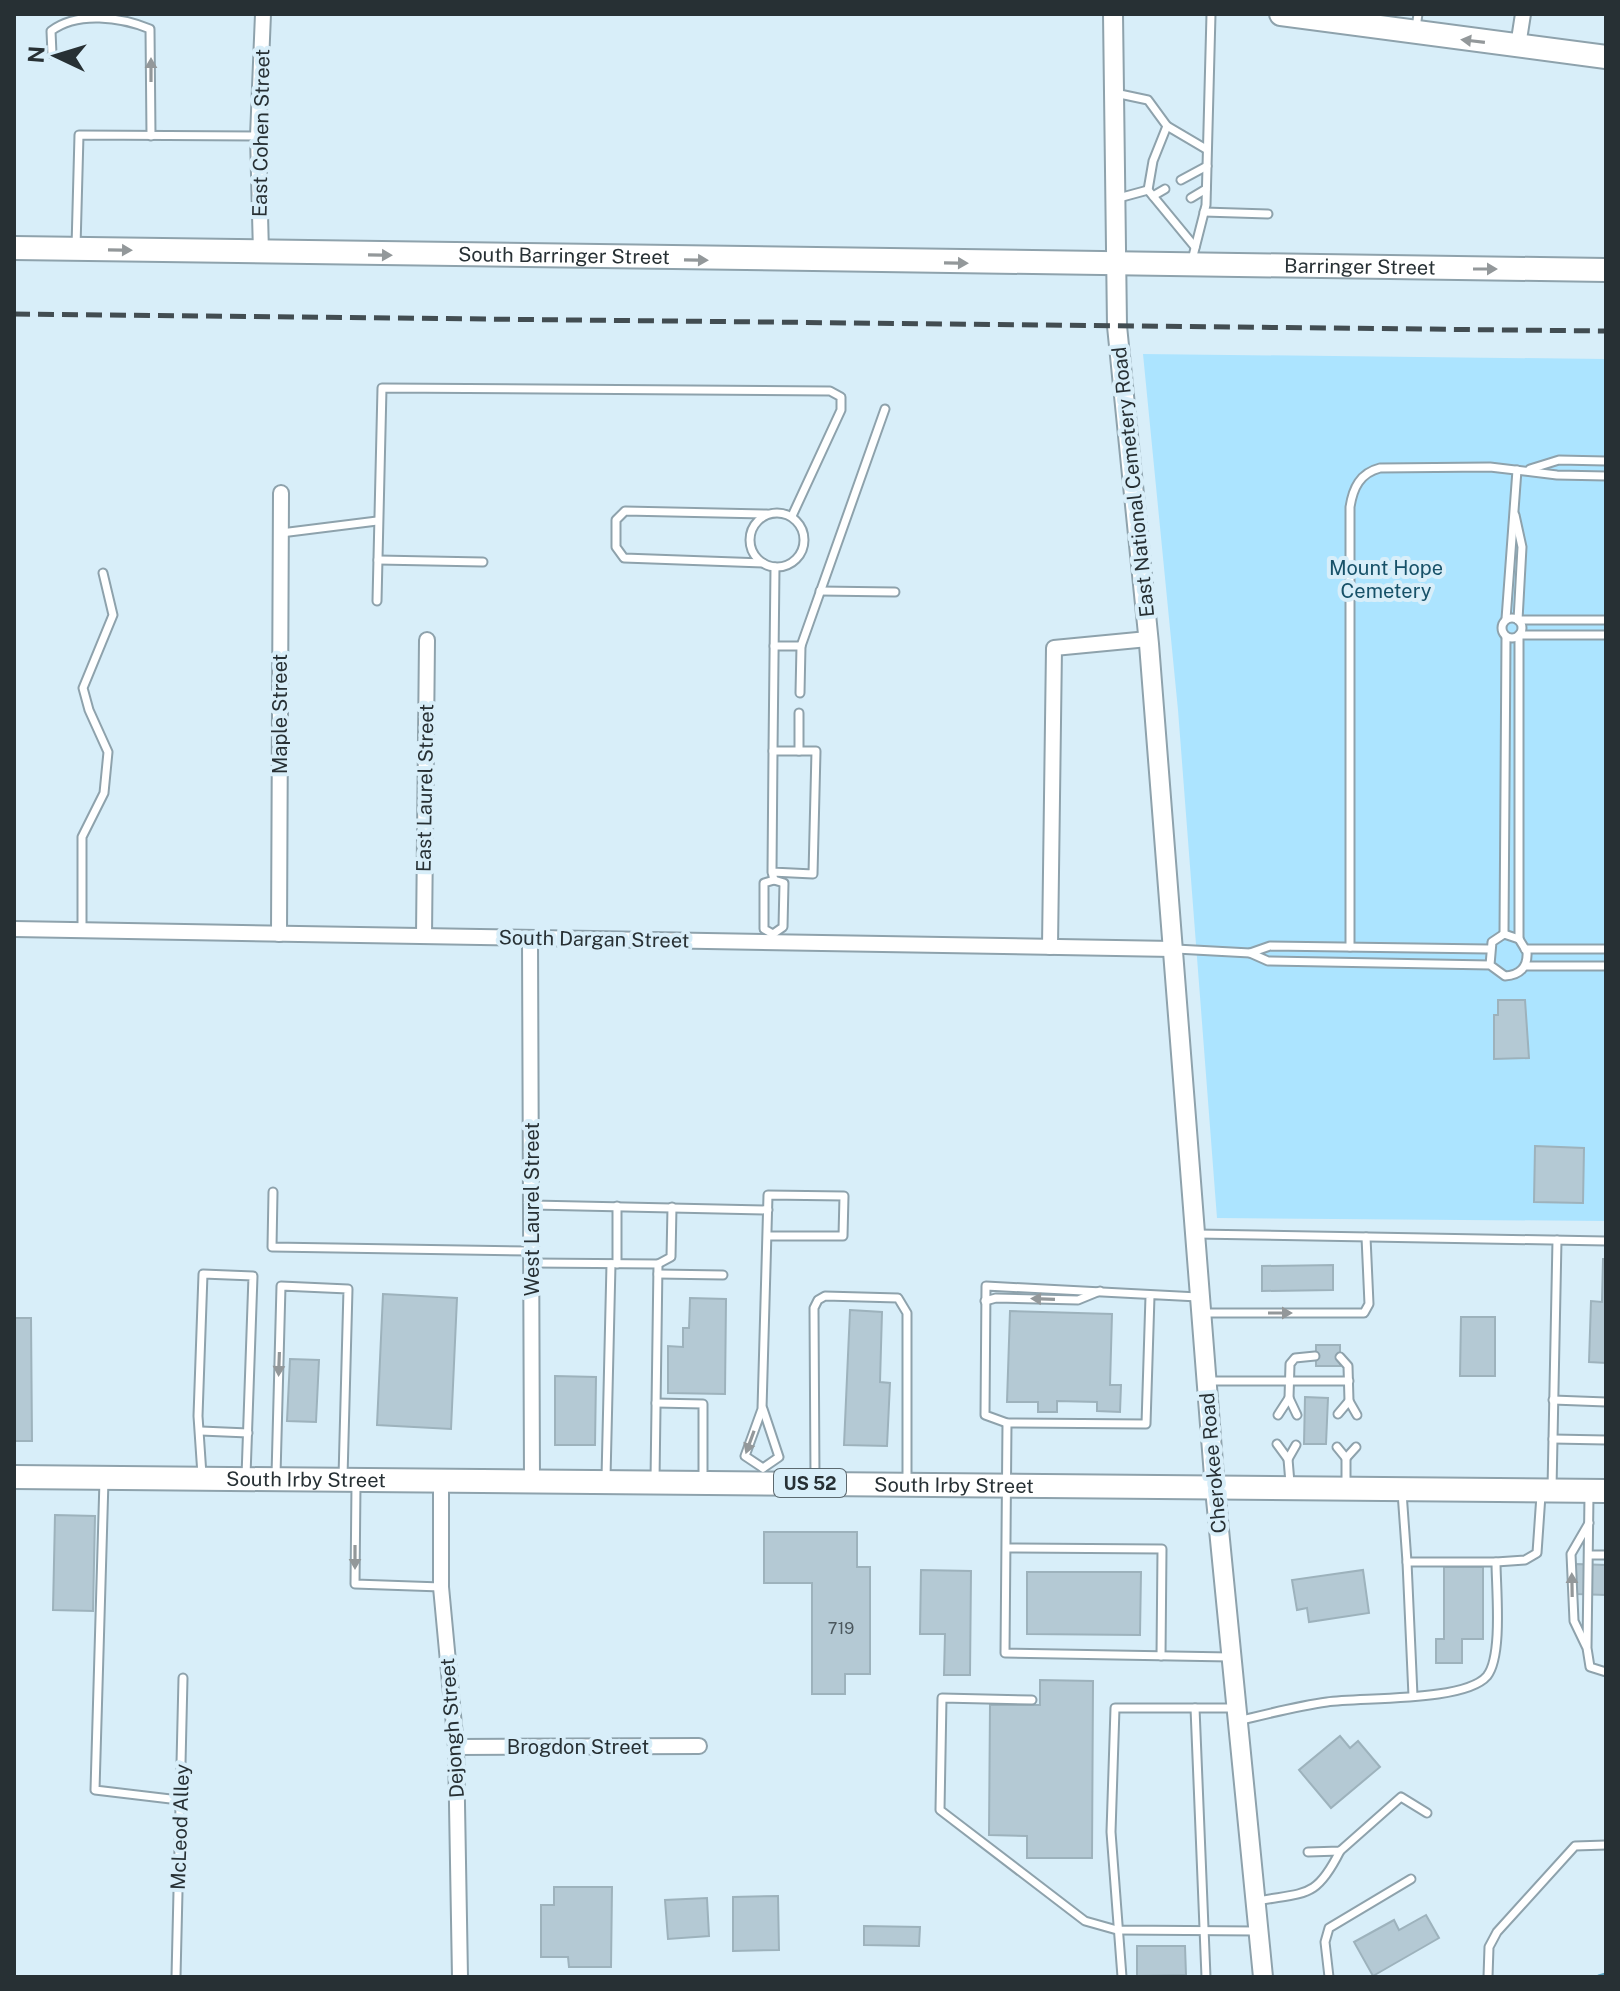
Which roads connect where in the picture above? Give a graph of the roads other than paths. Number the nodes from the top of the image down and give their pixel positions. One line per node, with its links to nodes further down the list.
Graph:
1 (263, 14): 14 (street, East Cohen Street)
2 (1113, 14): 11 (street, East National Cemetery Road)
3 (1211, 14): 15 (lane)
4 (1281, 14): 7 (main road)
5 (1523, 14): 8 (street)
6 (128, 17): 9 (lane); 13 (lane, one-way to 6)
7 (1416, 24): 8 (main road, one-way to 7)
8 (1518, 46): 10 (main road)
9 (52, 54)
10 (1606, 57)
11 (1114, 92): 12 (lane); 22 (street, East National Cemetery Road)
12 (1167, 126): 15 (lane); 20 (lane)
13 (151, 136): 14 (lane); 28 (lane)
14 (258, 136): 29 (street, East Cohen Street)
15 (1206, 149): 16 (lane)
16 (1207, 166): 17 (lane); 19 (lane)
17 (1181, 180)
18 (1165, 189): 20 (lane)
19 (1206, 189): 21 (lane); 25 (lane)
20 (1150, 193): 22 (lane); 24 (lane)
21 (1191, 198)
22 (1114, 199): 31 (street, East National Cemetery Road)
23 (1174, 207): 24 (lane)
24 (1165, 212): 30 (lane)
25 (1204, 212): 26 (lane); 30 (lane)
26 (1268, 214)
27 (14, 248): 28 (main road, South Barringer Street)
28 (76, 249): 29 (main road, South Barringer Street, one-way to 29)
29 (261, 253): 31 (main road, South Barringer Street, one-way to 31)
30 (1193, 257): 31 (main road, Barringer Street); 32 (main road, Barringer Street, one-way to 32)
31 (1114, 265): 57 (street, East National Cemetery Road)
32 (1606, 270)
33 (885, 409): 48 (lane)
34 (1606, 461): 35 (lane)
35 (1521, 470): 36 (lane); 39 (lane); 75 (lane)
36 (1606, 476)
37 (281, 493): 42 (street, Maple Street)
38 (767, 514): 40 (lane); 45 (lane); 45 (lane)
39 (1515, 515): 51 (lane); 52 (lane)
40 (792, 516): 41 (lane); 46 (lane)
41 (377, 521): 42 (lane); 43 (lane)
42 (281, 533): 68 (street, Maple Street)
43 (378, 560): 44 (lane); 50 (lane)
44 (483, 562)
45 (763, 563): 46 (lane)
46 (775, 567): 59 (lane)
47 (103, 573): 67 (lane)
48 (820, 591): 49 (lane); 60 (lane)
49 (895, 592)
50 (377, 601)
51 (1506, 619): 52 (lane); 56 (lane)
52 (1518, 620): 53 (lane); 54 (lane)
53 (1606, 620)
54 (1519, 635): 55 (lane); 56 (lane); 73 (lane)
55 (1606, 635)
56 (1506, 637): 69 (lane)
57 (1148, 639): 74 (street); 76 (street, East National Cemetery Road)
58 (427, 640): 70 (street, East Laurel Street)
59 (774, 646): 60 (lane); 63 (lane)
60 (801, 646): 61 (lane)
61 (800, 693)
62 (799, 713): 64 (lane)
63 (773, 751): 64 (lane); 65 (lane)
64 (799, 751): 65 (lane)
65 (773, 876): 72 (lane); 72 (lane)
66 (14, 929): 67 (street, South Dargan Street)
67 (82, 930): 68 (street, South Dargan Street)
68 (279, 934): 70 (street, South Dargan Street)
69 (1504, 934): 73 (lane); 77 (lane)
70 (424, 936): 71 (street, South Dargan Street)
71 (530, 938): 72 (street, South Dargan Street); 85 (street, West Laurel Street)
72 (773, 938): 74 (street, South Dargan Street)
73 (1519, 939): 78 (lane)
74 (1050, 947): 76 (street, South Dargan Street)
75 (1350, 947): 77 (lane); 80 (lane)
76 (1173, 949): 80 (lane); 89 (street, Cherokee Road)
77 (1489, 949): 81 (lane)
78 (1525, 949): 79 (lane); 82 (lane)
79 (1606, 949)
80 (1250, 953): 81 (lane)
81 (1490, 965): 82 (lane)
82 (1525, 966): 83 (lane)
83 (1606, 966)
84 (273, 1192): 94 (lane)
85 (533, 1205): 86 (lane); 94 (street, West Laurel Street)
86 (617, 1206): 87 (lane); 95 (lane)
87 (672, 1207): 88 (lane); 96 (lane)
88 (768, 1210): 90 (lane); 90 (lane)
89 (1194, 1234): 91 (lane); 102 (street, Cherokee Road)
90 (767, 1236): 113 (lane)
91 (1366, 1237): 92 (lane); 102 (lane, one-way to 91)
92 (1557, 1240): 93 (lane); 109 (lane)
93 (1606, 1241)
94 (532, 1257): 95 (lane); 137 (street, West Laurel Street)
95 (614, 1264): 96 (lane); 138 (lane)
96 (658, 1264): 97 (lane)
97 (658, 1274): 98 (lane); 112 (lane)
98 (723, 1275)
99 (1100, 1291): 100 (lane); 101 (lane, one-way to 101); 101 (lane)
100 (1150, 1296): 102 (lane); 118 (lane)
101 (985, 1301): 118 (lane)
102 (1201, 1305): 105 (street, Cherokee Road)
103 (1315, 1356): 107 (lane)
104 (1340, 1357): 106 (lane)
105 (1207, 1381): 107 (lane); 144 (street, Cherokee Road)
106 (1349, 1381): 107 (lane); 110 (lane)
107 (1290, 1382): 108 (lane)
108 (1289, 1398): 115 (lane); 116 (lane)
109 (1553, 1400): 111 (lane); 121 (lane)
110 (1349, 1401): 114 (lane); 117 (lane)
111 (1606, 1402)
112 (656, 1403): 139 (lane); 140 (lane)
113 (762, 1409): 129 (lane); 129 (lane, one-way to 129)
114 (1338, 1414)
115 (1278, 1415)
116 (1297, 1415)
117 (1357, 1415)
118 (1007, 1423): 143 (lane)
119 (201, 1431): 120 (lane); 120 (lane); 132 (lane)
120 (248, 1433): 133 (lane)
121 (1553, 1439): 122 (lane); 148 (lane)
122 (1606, 1440)
123 (1277, 1444): 128 (lane)
124 (1296, 1445): 128 (lane)
125 (1337, 1447): 127 (lane)
126 (1356, 1447): 127 (lane)
127 (1346, 1458): 146 (lane)
128 (1288, 1459): 145 (lane)
129 (763, 1475): 140 (main road, South Irby Street / US 52); 141 (main road, South Irby Street / US 52)
130 (14, 1477): 131 (main road, South Irby Street / US 52)
131 (104, 1477): 132 (main road, South Irby Street / US 52); 168 (lane)
132 (202, 1478): 133 (main road, South Irby Street / US 52)
133 (246, 1478): 134 (main road, South Irby Street / US 52)
134 (276, 1479): 135 (main road, South Irby Street / US 52); 135 (lane, one-way to 134)
135 (349, 1479): 136 (main road, South Irby Street / US 52); 156 (lane, one-way to 156)
136 (441, 1479): 137 (main road, South Irby Street / US 52); 156 (street, Dejongh Street)
137 (532, 1480): 138 (main road, South Irby Street / US 52)
138 (606, 1480): 139 (main road, South Irby Street / US 52)
139 (655, 1481): 140 (main road, South Irby Street / US 52)
140 (703, 1482)
141 (815, 1483): 142 (main road, South Irby Street / US 52); 142 (lane)
142 (907, 1484): 143 (main road, South Irby Street / US 52)
143 (1008, 1485): 144 (main road, South Irby Street / US 52); 151 (lane)
144 (1215, 1489): 145 (main road, South Irby Street / US 52); 159 (street, Cherokee Road)
145 (1290, 1489): 146 (main road, South Irby Street / US 52)
146 (1346, 1490): 147 (main road, South Irby Street / US 52)
147 (1402, 1490): 148 (main road, South Irby Street / US 52); 154 (lane)
148 (1546, 1491): 149 (main road, South Irby Street / US 52); 155 (lane)
149 (1598, 1491): 150 (lane)
150 (1589, 1523): 152 (lane); 157 (lane, one-way to 150)
151 (1007, 1548): 158 (lane); 158 (lane)
152 (1590, 1555): 153 (lane); 157 (lane)
153 (1606, 1555)
154 (1407, 1562): 155 (lane); 162 (lane)
155 (1496, 1562): 162 (lane)
156 (441, 1587): 167 (street, Dejongh Street)
157 (1587, 1648): 160 (lane)
158 (1161, 1656): 159 (lane)
159 (1230, 1657): 165 (street, Cherokee Road)
160 (1606, 1672)
161 (183, 1678): 168 (lane, McLeod Alley)
162 (1413, 1696): 165 (lane)
163 (1032, 1700): 175 (lane)
164 (1195, 1708): 165 (lane); 175 (lane); 176 (lane)
165 (1235, 1715): 174 (street, Cherokee Road)
166 (699, 1746): 167 (street, Brogdon Street)
167 (456, 1747): 179 (street, Dejongh Street)
168 (179, 1800): 178 (lane, McLeod Alley)
169 (1427, 1813): 171 (lane)
170 (1606, 1845): 184 (lane)
171 (1340, 1851): 172 (lane); 174 (lane)
172 (1308, 1852)
173 (1411, 1879): 183 (lane)
174 (1255, 1901): 177 (street, Cherokee Road)
175 (1117, 1930): 176 (lane); 180 (lane)
176 (1206, 1931): 177 (lane); 181 (lane)
177 (1258, 1931): 182 (street, Cherokee Road)
178 (176, 1977)
179 (460, 1977)
180 (1122, 1977)
181 (1206, 1977)
182 (1263, 1977)
183 (1329, 1977)
184 (1488, 1977)

